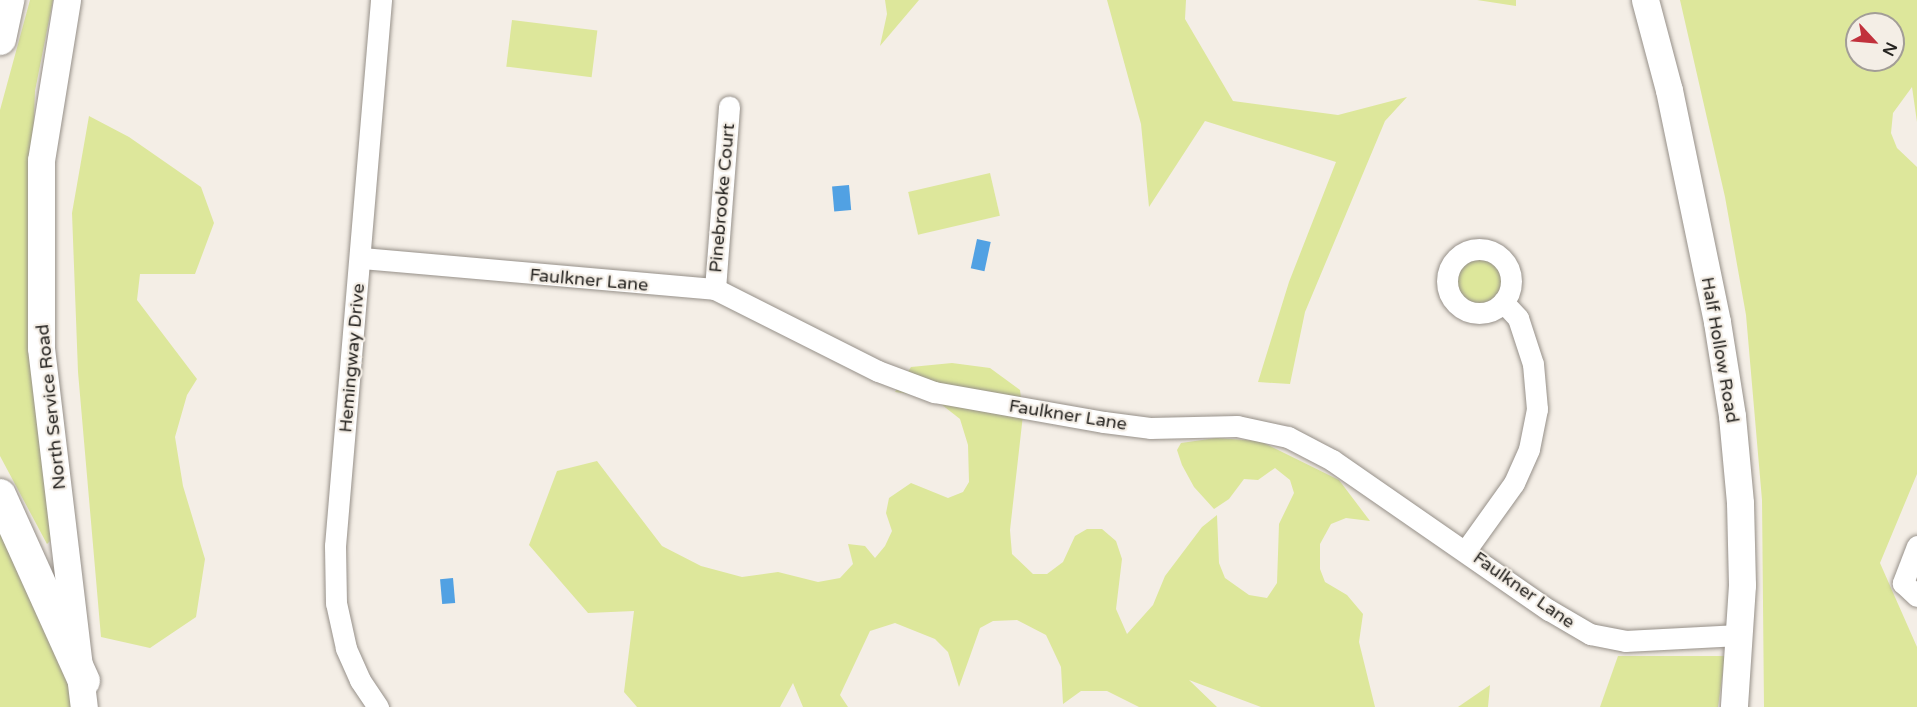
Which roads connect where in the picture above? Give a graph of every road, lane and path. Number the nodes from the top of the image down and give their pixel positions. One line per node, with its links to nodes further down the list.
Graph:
1 (8, 0): 5 (highway)
2 (67, 0): 15 (main road, North Service Road)
3 (381, 0): 7 (street, Hemingway Drive)
4 (1645, 0): 14 (main road, Half Hollow Road)
5 (0, 39)
6 (729, 107): 8 (street, Pinebrooke Court)
7 (361, 258): 8 (street, Faulkner Lane); 16 (street, Hemingway Drive)
8 (714, 290): 12 (street, Faulkner Lane)
9 (1503, 302): 12 (street)
10 (0, 495): 15 (highway)
11 (1917, 546): 13 (street)
12 (1466, 550): 14 (street, Faulkner Lane)
13 (1917, 597)
14 (1739, 635): 17 (main road, Half Hollow Road)
15 (84, 694)
16 (378, 707)
17 (1734, 707)

